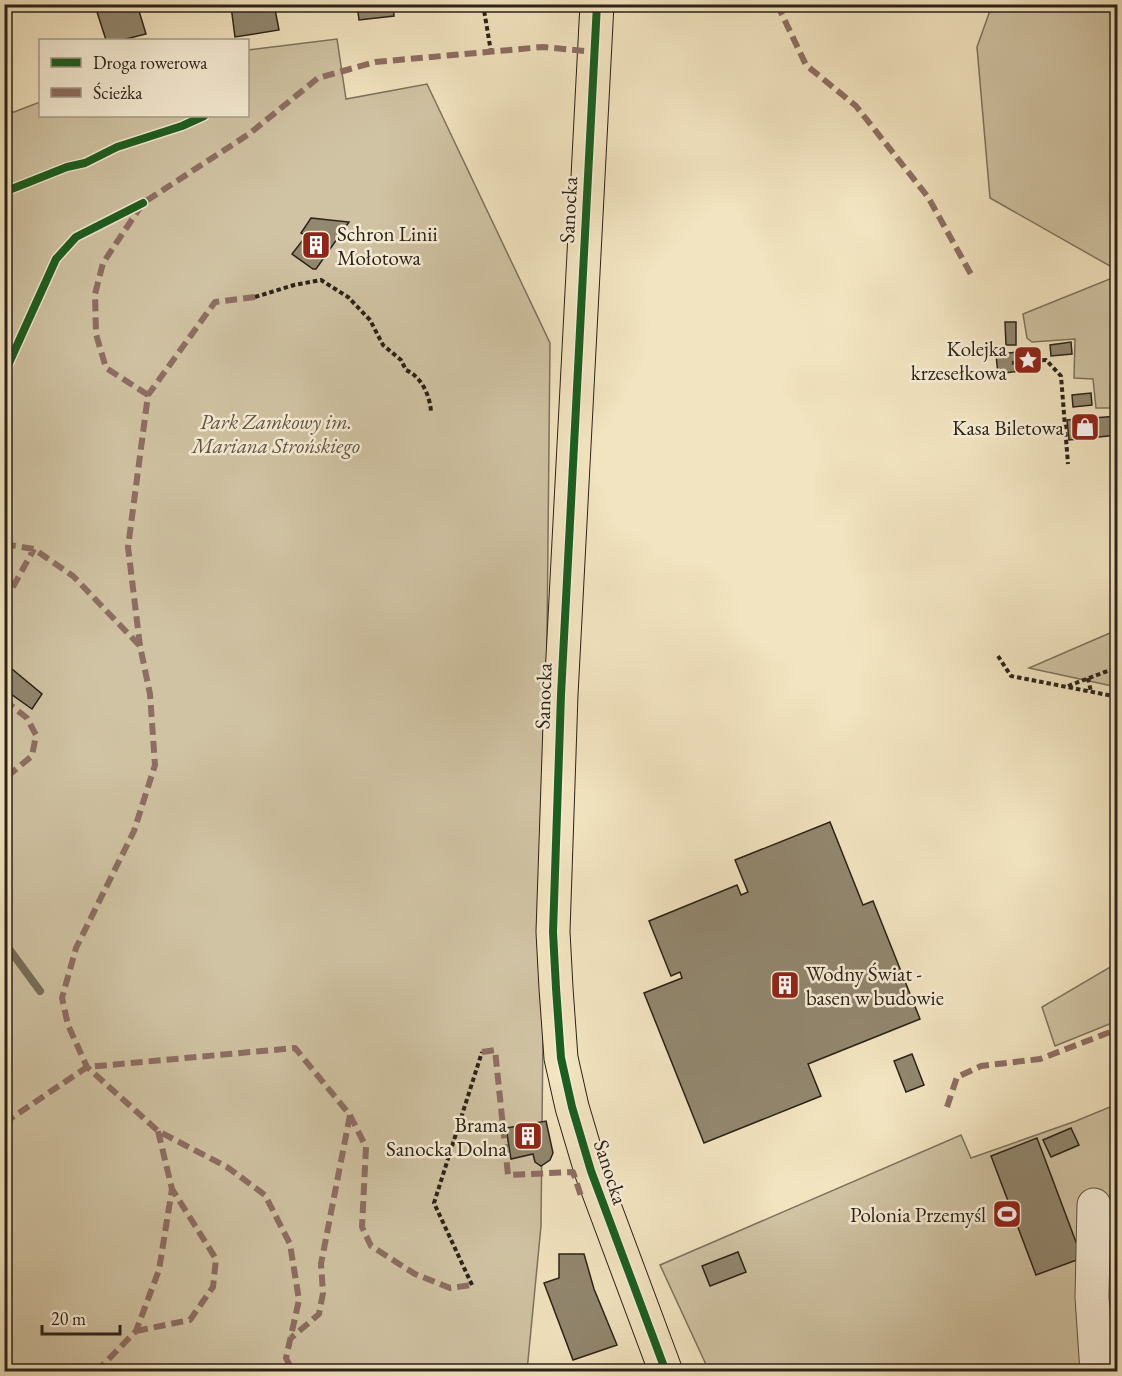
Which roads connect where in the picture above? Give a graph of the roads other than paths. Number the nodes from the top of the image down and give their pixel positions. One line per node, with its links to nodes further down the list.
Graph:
1 (597, 4): 3 (main road, Sanocka)
2 (1094, 1205): 4 (lane)
3 (666, 1371)
4 (1096, 1371)

